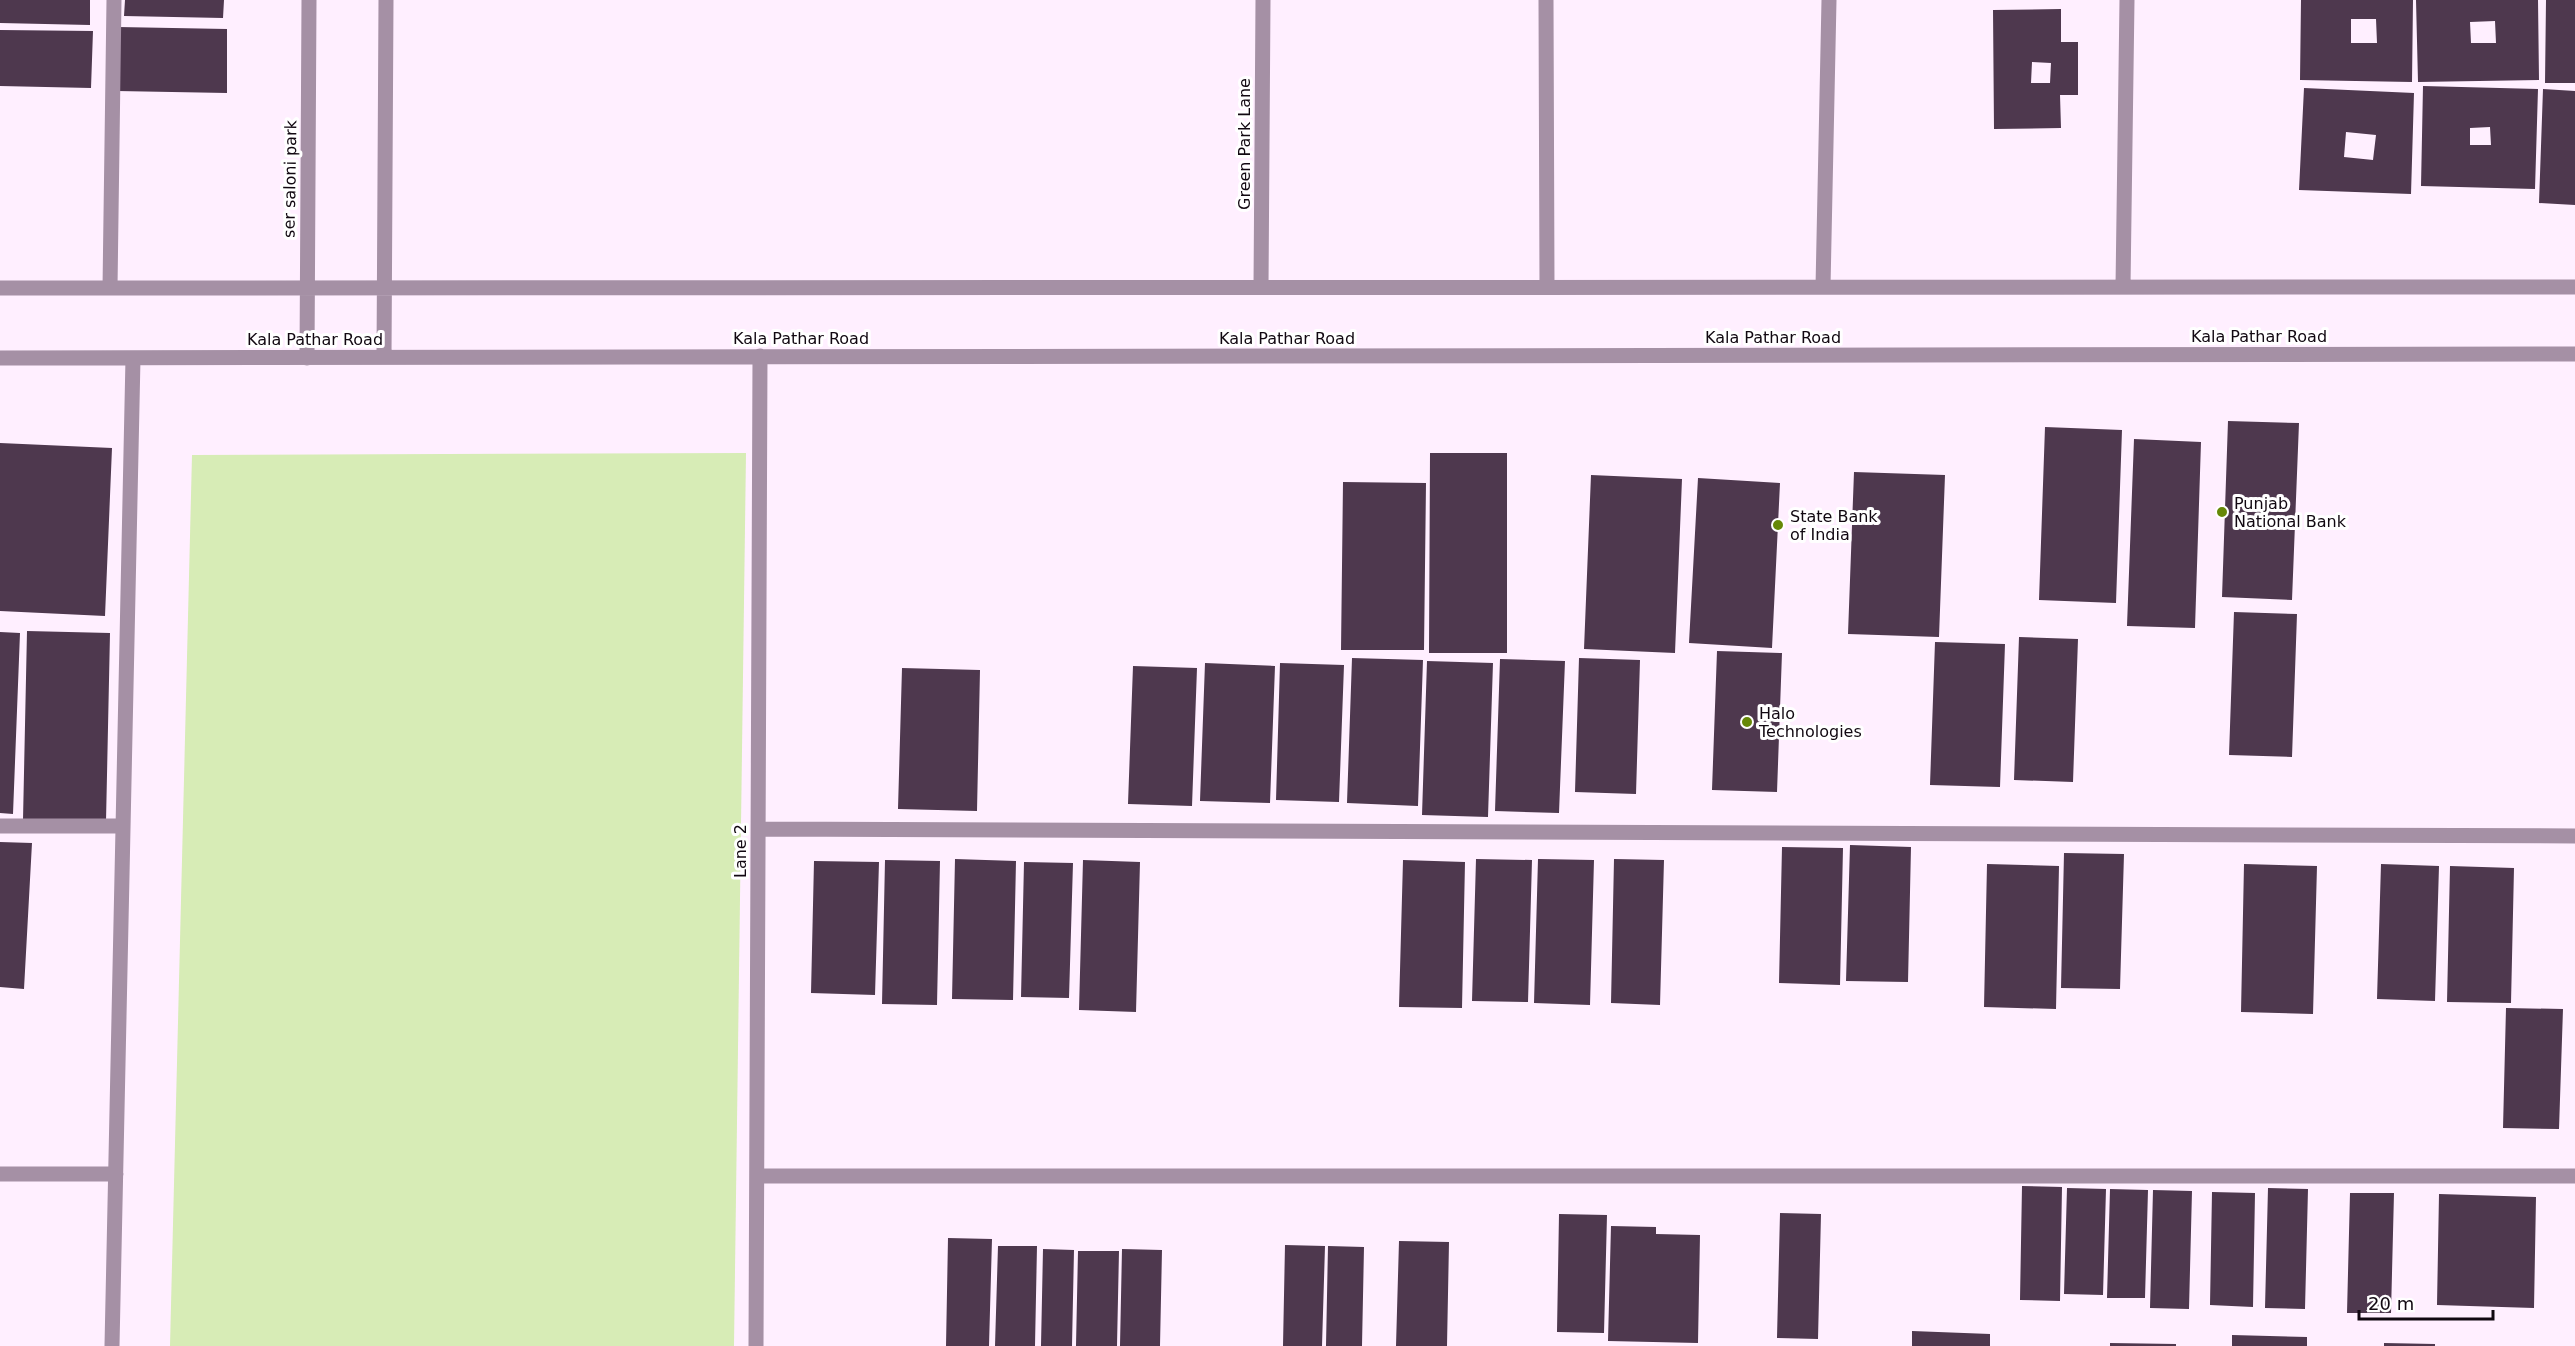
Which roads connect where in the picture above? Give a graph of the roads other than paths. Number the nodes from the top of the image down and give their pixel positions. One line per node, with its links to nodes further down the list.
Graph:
1 (114, 0): 14 (street)
2 (309, 0): 15 (street, ser saloni park)
3 (386, 0): 16 (street)
4 (1263, 0): 8 (street, Green Park Lane)
5 (1546, 0): 9 (street)
6 (1829, 0): 10 (street)
7 (2127, 0): 11 (street)
8 (1261, 287): 9 (street); 16 (street)
9 (1547, 287): 10 (street)
10 (1823, 287): 11 (street)
11 (2123, 287): 12 (street)
12 (2575, 287)
13 (0, 288): 14 (street)
14 (110, 288): 15 (street)
15 (307, 288): 16 (street); 22 (street, ser saloni park)
16 (384, 288): 20 (street)
17 (2575, 354): 18 (street, Kala Pathar Road)
18 (760, 356): 20 (street, Kala Pathar Road); 25 (street, Lane 2)
19 (133, 357): 21 (street, Kala Pathar Road); 22 (street, Kala Pathar Road); 24 (street)
20 (384, 357): 22 (street, Kala Pathar Road)
21 (0, 358)
22 (307, 358)
23 (0, 826): 24 (street)
24 (123, 826): 28 (street)
25 (759, 829): 26 (street); 29 (street, Lane 2)
26 (2575, 836)
27 (0, 1174): 28 (street)
28 (116, 1174): 31 (street)
29 (757, 1176): 30 (street); 32 (street, Lane 2)
30 (2575, 1176)
31 (112, 1346)
32 (756, 1346)

